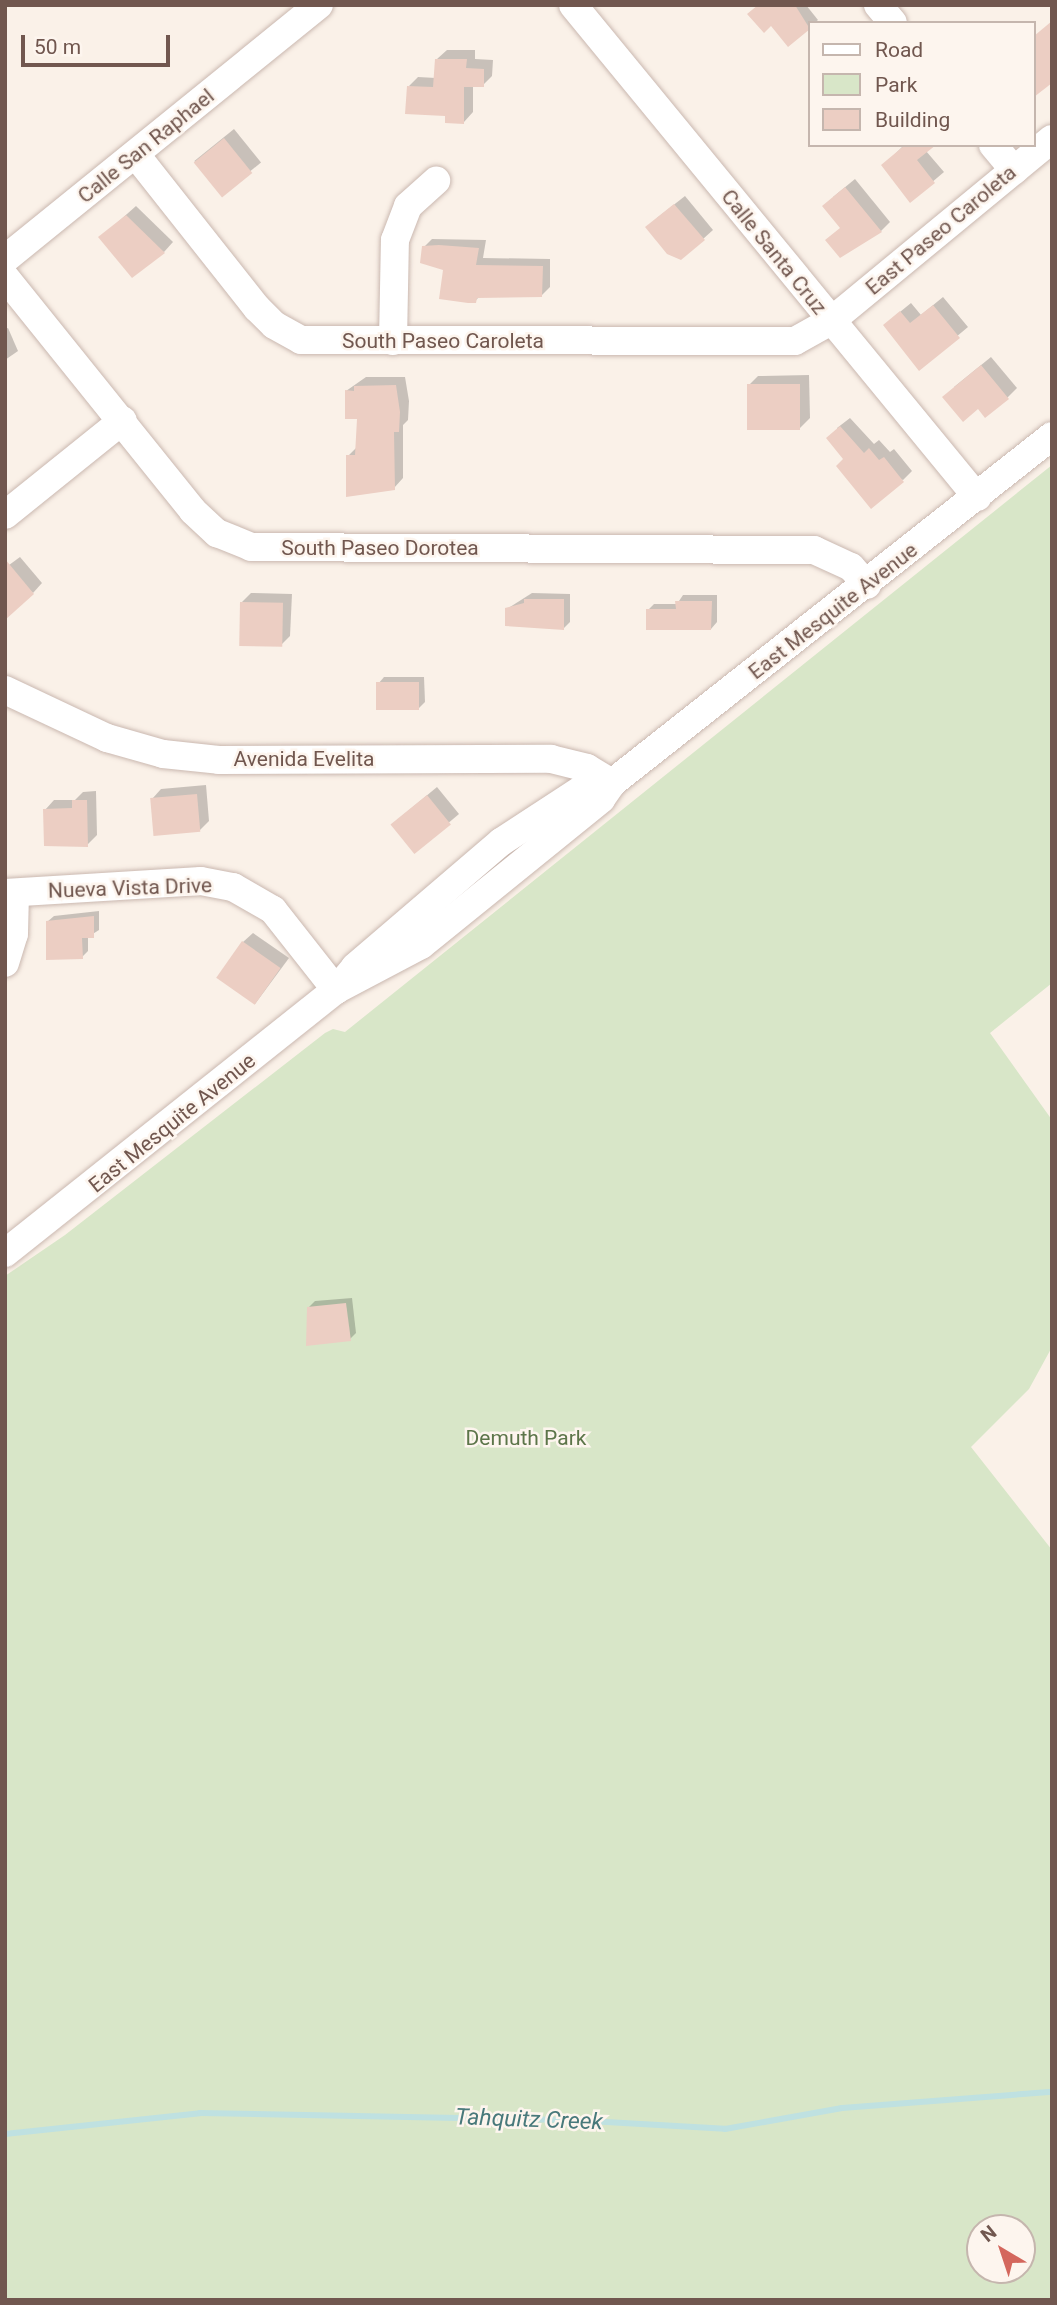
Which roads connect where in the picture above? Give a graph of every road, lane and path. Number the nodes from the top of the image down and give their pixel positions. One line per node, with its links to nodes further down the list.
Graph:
1 (319, 5): 7 (street, Calle San Raphael)
2 (573, 5): 12 (street, Calle Santa Cruz)
3 (878, 5): 4 (street)
4 (891, 21)
5 (1052, 139): 8 (street, East Paseo Caroleta)
6 (995, 147): 8 (street)
7 (136, 155): 10 (street, Calle San Raphael); 13 (street, South Paseo Caroleta)
8 (1014, 170): 12 (street, East Paseo Caroleta)
9 (436, 181): 13 (street)
10 (5, 259)
11 (5, 277): 14 (street, South Paseo Dorotea)
12 (831, 321): 13 (street, South Paseo Caroleta); 16 (street, Calle Santa Cruz)
13 (393, 341)
14 (123, 420): 17 (street); 18 (street, South Paseo Dorotea)
15 (1052, 436): 16 (street, East Mesquite Avenue)
16 (977, 496): 18 (street, East Mesquite Avenue)
17 (5, 515)
18 (867, 585): 20 (street, East Mesquite Avenue)
19 (5, 690): 20 (street, Avenida Evelita)
20 (612, 783): 23 (street, East Mesquite Avenue)
21 (10, 893): 22 (street); 23 (street, Nueva Vista Drive)
22 (5, 963)
23 (336, 990): 24 (street, East Mesquite Avenue)
24 (5, 1253)

